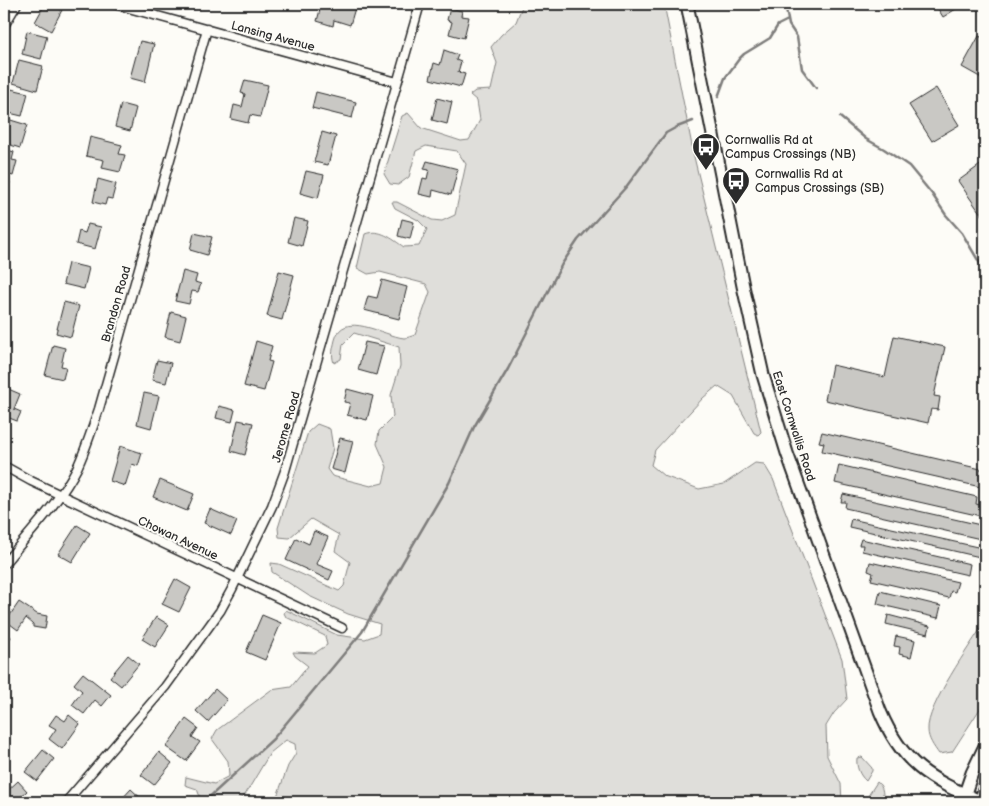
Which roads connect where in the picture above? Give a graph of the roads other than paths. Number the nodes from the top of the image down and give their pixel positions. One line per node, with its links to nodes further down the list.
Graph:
1 (18, 4): 5 (street)
2 (114, 4): 6 (street, Lansing Avenue)
3 (420, 4): 7 (street, Jerome Road)
4 (687, 4): 15 (street, East Cornwallis Road)
5 (4, 26)
6 (207, 29): 7 (street, Lansing Avenue); 9 (street, Brandon Road)
7 (397, 82): 11 (street, Jerome Road)
8 (4, 466): 9 (street, Chowan Avenue)
9 (60, 495): 10 (street, Brandon Road); 11 (street, Chowan Avenue)
10 (4, 564)
11 (237, 578): 12 (street, Chowan Avenue); 16 (street, Jerome Road)
12 (342, 628)
13 (985, 746): 15 (street)
14 (985, 787): 17 (street)
15 (963, 798): 17 (street, East Cornwallis Road)
16 (68, 801)
17 (980, 802)

